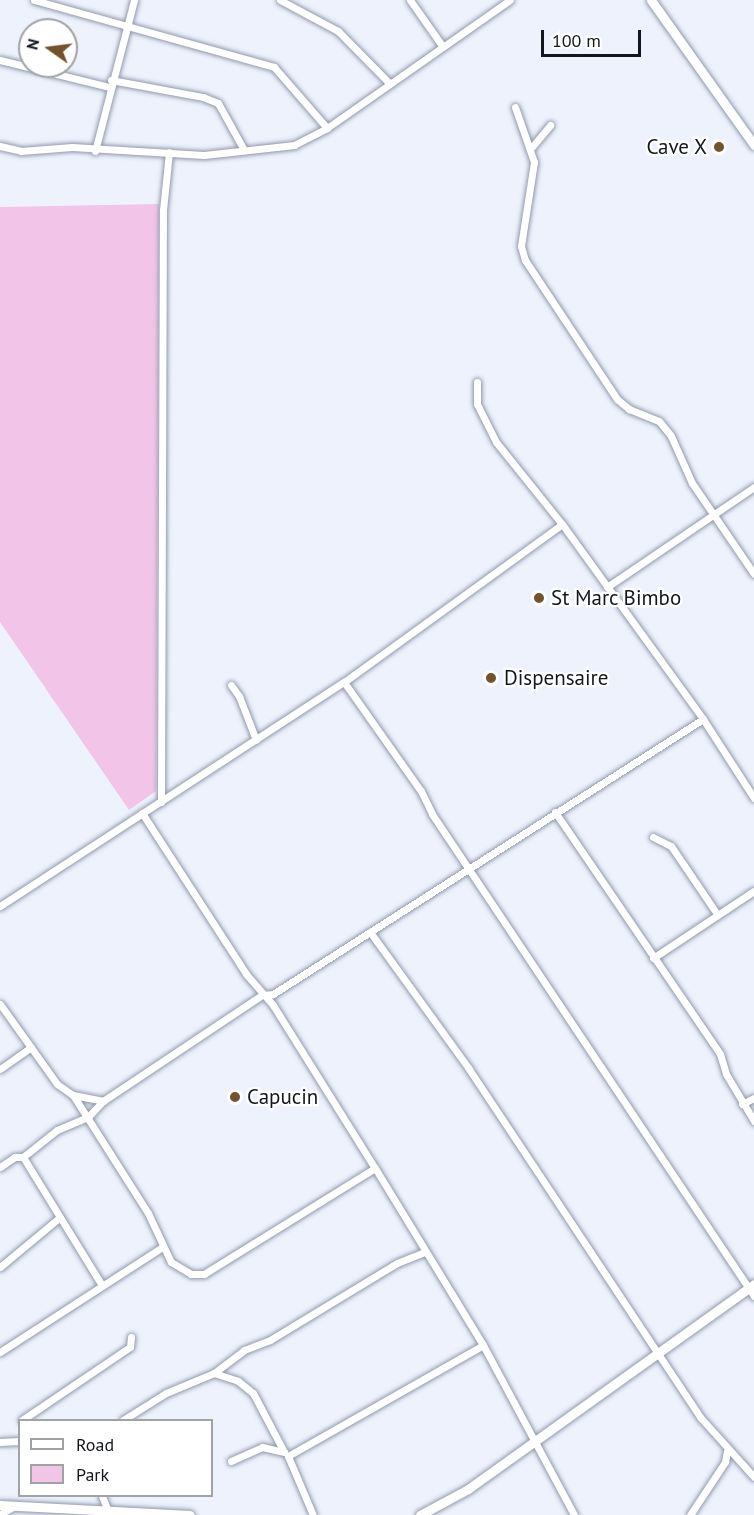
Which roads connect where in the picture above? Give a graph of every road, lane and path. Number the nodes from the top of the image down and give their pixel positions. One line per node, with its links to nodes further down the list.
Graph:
1 (34, 0): 7 (street)
2 (134, 0): 7 (street)
3 (410, 0): 8 (street)
4 (651, 0): 15 (main road)
5 (285, 1): 11 (street)
6 (508, 1): 8 (street)
7 (126, 28): 10 (street); 14 (street)
8 (443, 47): 11 (street)
9 (0, 60): 10 (street)
10 (110, 84): 18 (street); 19 (street)
11 (390, 84): 14 (street)
12 (514, 107): 17 (street)
13 (550, 125): 17 (street)
14 (327, 128): 18 (street)
15 (754, 145)
16 (0, 146): 19 (street)
17 (531, 148): 25 (street)
18 (244, 150): 20 (street)
19 (94, 151): 20 (street)
20 (169, 152): 21 (street)
21 (163, 210): 22 (street); 34 (street)
22 (159, 222)
23 (477, 382): 26 (street)
24 (754, 487): 25 (street)
25 (712, 516): 27 (street); 28 (street)
26 (562, 524): 28 (street); 29 (street)
27 (754, 574)
28 (608, 587): 31 (street)
29 (344, 682): 32 (street); 38 (street)
30 (231, 685): 32 (street)
31 (703, 719): 33 (street); 35 (street)
32 (256, 740): 34 (street)
33 (754, 798)
34 (160, 802): 36 (street)
35 (555, 812): 38 (street); 43 (street)
36 (142, 813): 40 (street); 44 (street)
37 (653, 837): 41 (street)
38 (471, 868): 42 (street); 62 (street)
39 (754, 891): 41 (street)
40 (0, 906)
41 (717, 914): 43 (street)
42 (370, 932): 44 (street); 66 (street)
43 (653, 958): 51 (street)
44 (262, 995): 50 (street); 56 (street)
45 (0, 1004): 46 (street)
46 (31, 1047): 47 (street); 48 (street)
47 (0, 1069)
48 (74, 1095): 50 (street); 52 (street)
49 (754, 1098): 51 (street)
50 (103, 1101): 52 (street)
51 (742, 1104): 53 (street)
52 (88, 1117): 54 (street); 58 (street)
53 (754, 1120)
54 (23, 1157): 55 (street); 57 (street)
55 (0, 1167)
56 (375, 1168): 58 (street); 59 (street)
57 (60, 1217): 60 (street); 61 (street)
58 (161, 1248): 61 (street)
59 (426, 1251): 64 (street); 67 (street)
60 (0, 1267)
61 (101, 1284): 65 (street)
62 (752, 1289): 66 (main road)
63 (131, 1337): 68 (street)
64 (483, 1345): 70 (street); 74 (street)
65 (0, 1352)
66 (660, 1353): 70 (main road); 73 (street)
67 (214, 1373): 69 (street); 74 (street)
68 (23, 1419)
69 (125, 1419)
70 (535, 1439): 85 (main road); 86 (street)
71 (18, 1441): 72 (street)
72 (0, 1442)
73 (727, 1451): 76 (street); 87 (street)
74 (285, 1453): 75 (street); 84 (street)
75 (231, 1461)
76 (754, 1478)
77 (102, 1497): 80 (street)
78 (0, 1505): 79 (main road)
79 (15, 1506): 81 (main road); 82 (street)
80 (108, 1510): 81 (main road); 83 (main road)
81 (43, 1511)
82 (0, 1514)
83 (190, 1515)
84 (313, 1515)
85 (420, 1515)
86 (574, 1515)
87 (690, 1515)

